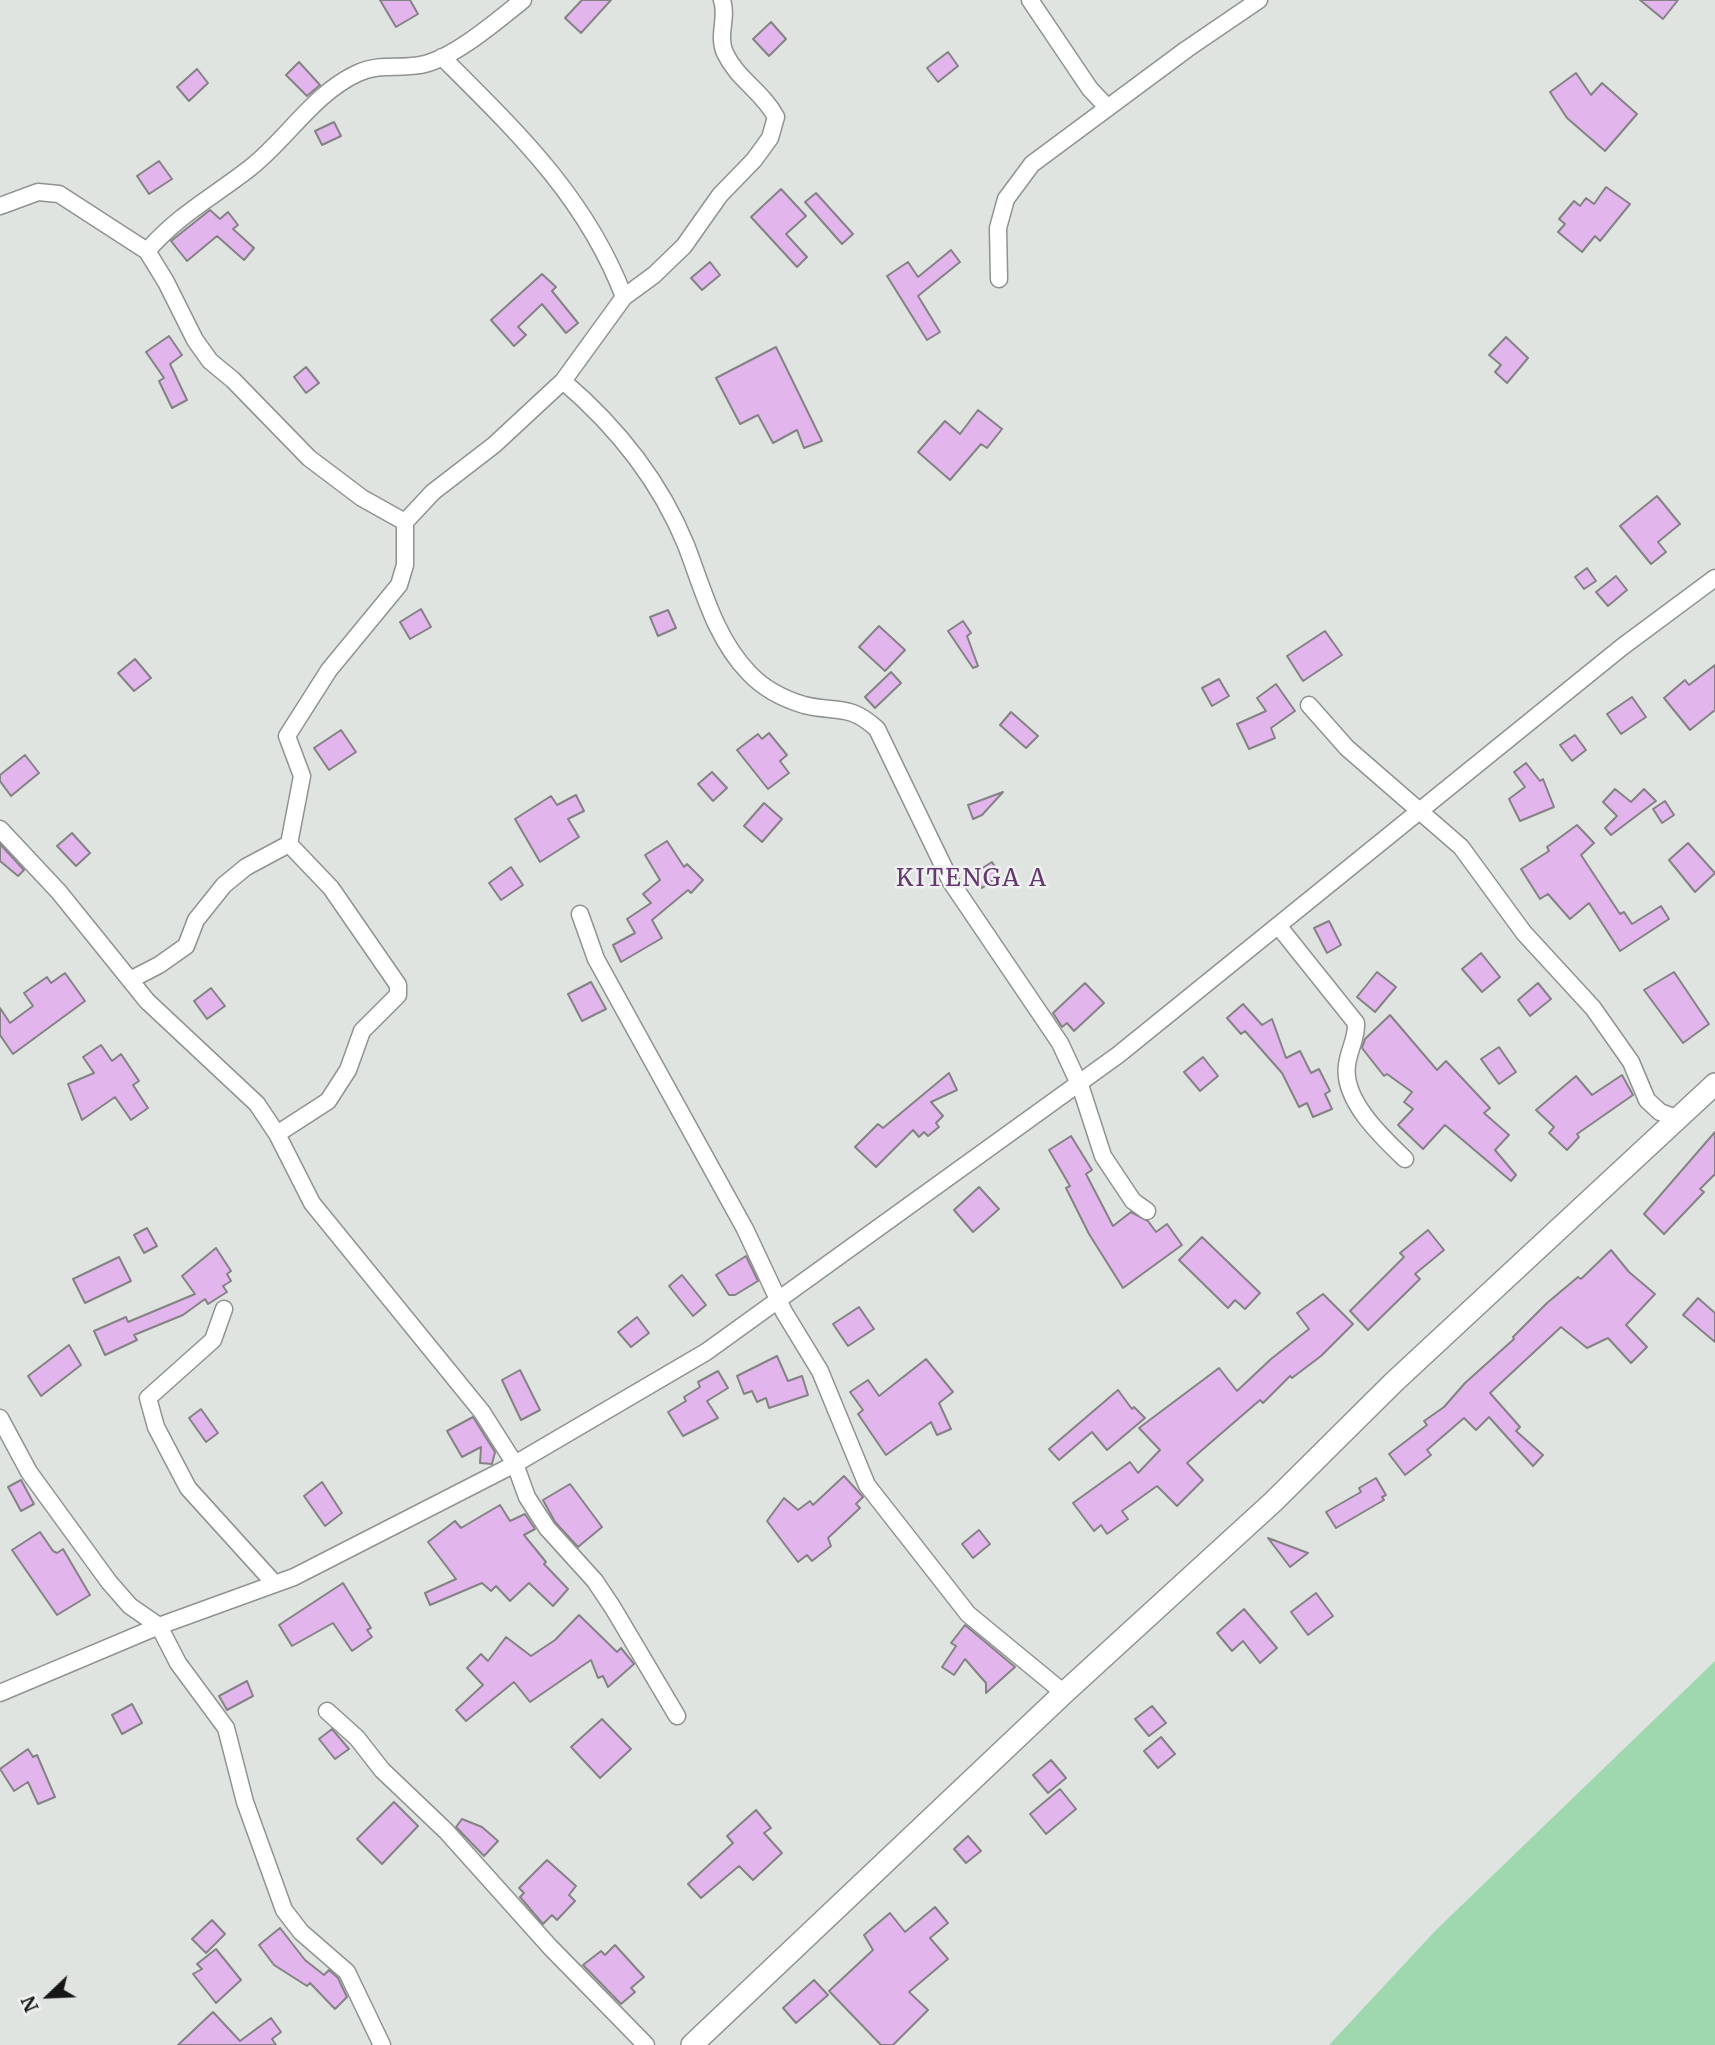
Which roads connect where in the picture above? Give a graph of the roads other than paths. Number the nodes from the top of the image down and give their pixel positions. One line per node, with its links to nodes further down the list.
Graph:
1 (523, 0): 5 (street)
2 (722, 0): 10 (street)
3 (1030, 0): 6 (street)
4 (1259, 0): 6 (street)
5 (442, 57): 8 (street); 10 (street)
6 (1107, 107): 9 (street)
7 (0, 206): 8 (street)
8 (147, 251): 12 (street)
9 (999, 279)
10 (624, 297): 11 (street)
11 (563, 381): 12 (street); 21 (street)
12 (405, 522): 17 (street)
13 (1715, 578): 15 (street)
14 (1309, 705): 15 (street)
15 (1420, 810): 19 (street); 23 (street)
16 (0, 830): 20 (street)
17 (289, 844): 20 (street); 24 (street)
18 (580, 914): 27 (street)
19 (1280, 928): 21 (street); 25 (street)
20 (130, 980): 24 (street)
21 (1079, 1083): 26 (street); 27 (street)
22 (1715, 1084): 23 (main road)
23 (1676, 1118): 34 (main road)
24 (277, 1135): 30 (street)
25 (1405, 1159)
26 (1147, 1211)
27 (778, 1299): 30 (street); 34 (street)
28 (224, 1309): 31 (street)
29 (0, 1418): 32 (street)
30 (515, 1464): 31 (street); 36 (street)
31 (275, 1584): 32 (street)
32 (159, 1626): 33 (street); 37 (street)
33 (0, 1693)
34 (1064, 1693): 39 (main road)
35 (327, 1711): 38 (street)
36 (677, 1716)
37 (382, 2045)
38 (646, 2045)
39 (692, 2045)

